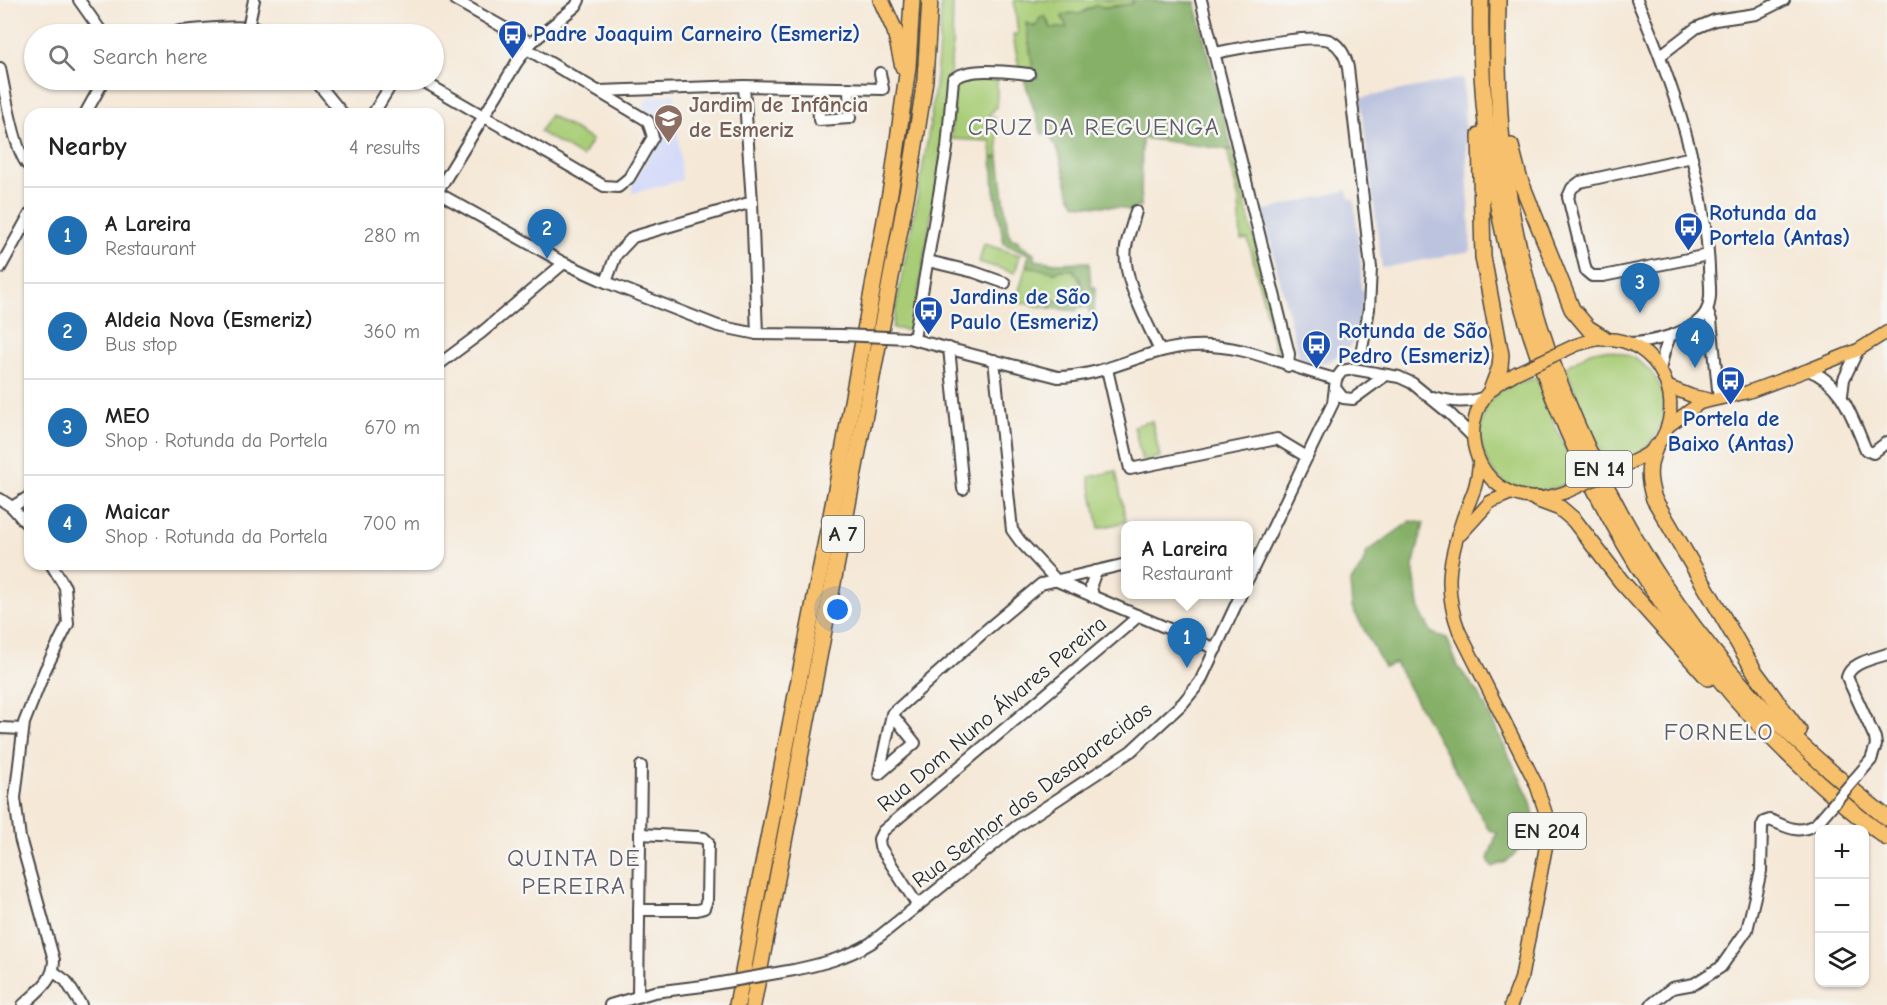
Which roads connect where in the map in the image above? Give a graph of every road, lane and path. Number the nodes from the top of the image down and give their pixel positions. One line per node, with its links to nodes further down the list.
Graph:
1 (79, 0): 13 (street)
2 (254, 0): 14 (street)
3 (454, 0): 15 (street)
4 (579, 0): 15 (street)
5 (881, 0): 22 (highway)
6 (912, 0): 22 (highway, A 7)
7 (930, 0): 118 (highway, A 7)
8 (1201, 0): 16 (street)
9 (1481, 0): 18 (highway, EN 14)
10 (1498, 0): 31 (highway, EN 14)
11 (1637, 0): 17 (street)
12 (1784, 0): 17 (street)
13 (96, 24)
14 (249, 24)
15 (529, 46): 30 (street); 35 (street)
16 (1214, 52): 57 (street); 62 (street)
17 (1661, 55): 36 (street)
18 (1481, 66): 71 (highway); 104 (highway, EN 14)
19 (0, 68): 37 (street)
20 (880, 73): 25 (street)
21 (1029, 74): 44 (street)
22 (906, 85): 117 (highway, A 7)
23 (744, 86): 24 (street); 30 (street); 40 (street)
24 (819, 87): 25 (street); 25 (street)
25 (849, 88)
26 (98, 90): 32 (street)
27 (323, 90): 33 (street)
28 (388, 90): 34 (street)
29 (438, 90): 35 (street)
30 (599, 91): 35 (street)
31 (1499, 92): 54 (highway); 106 (highway, EN 14)
32 (88, 108)
33 (338, 108)
34 (377, 108)
35 (484, 116): 38 (street)
36 (1692, 157): 43 (street); 43 (street)
37 (24, 163)
38 (444, 182)
39 (444, 195): 45 (street)
40 (752, 202): 47 (street); 51 (street)
41 (1136, 211): 59 (street)
42 (24, 225): 46 (street)
43 (1708, 255): 49 (street)
44 (928, 261): 48 (street); 53 (street)
45 (564, 263): 47 (street); 61 (street)
46 (1, 265)
47 (606, 282): 51 (street)
48 (1005, 283)
49 (1707, 310): 52 (street); 75 (street)
50 (1887, 332): 58 (main road)
51 (757, 334): 53 (street, bridge)
52 (1670, 336): 55 (street); 64 (street)
53 (911, 338): 56 (street)
54 (1604, 338): 55 (main road); 71 (main road, bridge)
55 (1628, 343): 64 (main road)
56 (949, 348): 60 (street); 83 (street)
57 (1362, 349)
58 (1858, 350): 65 (main road); 72 (street)
59 (1160, 351): 62 (street); 63 (street)
60 (994, 360): 63 (street); 95 (street)
61 (444, 361)
62 (1288, 366): 68 (street)
63 (1107, 369): 81 (street)
64 (1660, 370): 69 (main road)
65 (1808, 370): 72 (street); 75 (main road)
66 (1358, 371): 67 (street); 68 (street); 70 (street)
67 (1386, 375): 70 (street); 73 (street)
68 (1336, 384): 74 (street); 76 (street)
69 (1669, 387): 75 (main road); 77 (main road)
70 (1364, 391): 74 (street)
71 (1489, 393): 73 (street); 78 (main road, EN 204)
72 (1842, 395): 79 (street)
73 (1430, 396): 78 (street)
74 (1349, 399): 76 (street)
75 (1714, 399): 77 (main road)
76 (1323, 422): 81 (street)
77 (1667, 427): 80 (main road)
78 (1473, 437): 82 (main road, EN 204)
79 (1887, 442)
80 (1655, 448): 87 (main road, bridge); 106 (highway, EN 14)
81 (1307, 457): 92 (street)
82 (1479, 464): 84 (main road); 90 (main road, EN 204)
83 (963, 489)
84 (1511, 493): 87 (main road); 90 (main road, EN 204)
85 (0, 499): 88 (street)
86 (24, 499): 88 (street)
87 (1536, 499): 104 (highway, EN 14)
88 (12, 507): 89 (street)
89 (24, 521)
90 (1456, 540): 119 (main road, EN 204)
91 (1121, 565): 94 (street)
92 (1253, 569)
93 (54, 570): 103 (street)
94 (1096, 571): 95 (street); 96 (street)
95 (1057, 581): 96 (street); 101 (street)
96 (1093, 597): 98 (street)
97 (1239, 599): 99 (street, Rua Senhor dos Desaparecidos)
98 (1136, 615): 99 (street); 110 (street, Rua Dom Nuno Álvares Pereira)
99 (1216, 650): 110 (street, Rua Senhor dos Desaparecidos)
100 (1887, 654): 120 (street, bridge)
101 (892, 714): 101 (street)
102 (0, 728): 103 (street)
103 (23, 729): 112 (street)
104 (1770, 735): 109 (highway, EN 14)
105 (641, 766): 108 (street)
106 (1838, 777): 107 (highway, EN 14)
107 (1887, 818)
108 (640, 834): 111 (street); 111 (street)
109 (1887, 838)
110 (918, 906): 113 (street, Rua Senhor dos Desaparecidos, bridge)
111 (639, 910): 113 (street)
112 (54, 972): 114 (street); 115 (street)
113 (638, 996): 116 (street, Rua Senhor dos Desaparecidos)
114 (23, 1005)
115 (81, 1005)
116 (610, 1005)
117 (737, 1005)
118 (753, 1005)
119 (1511, 1005)
120 (1651, 1005)

